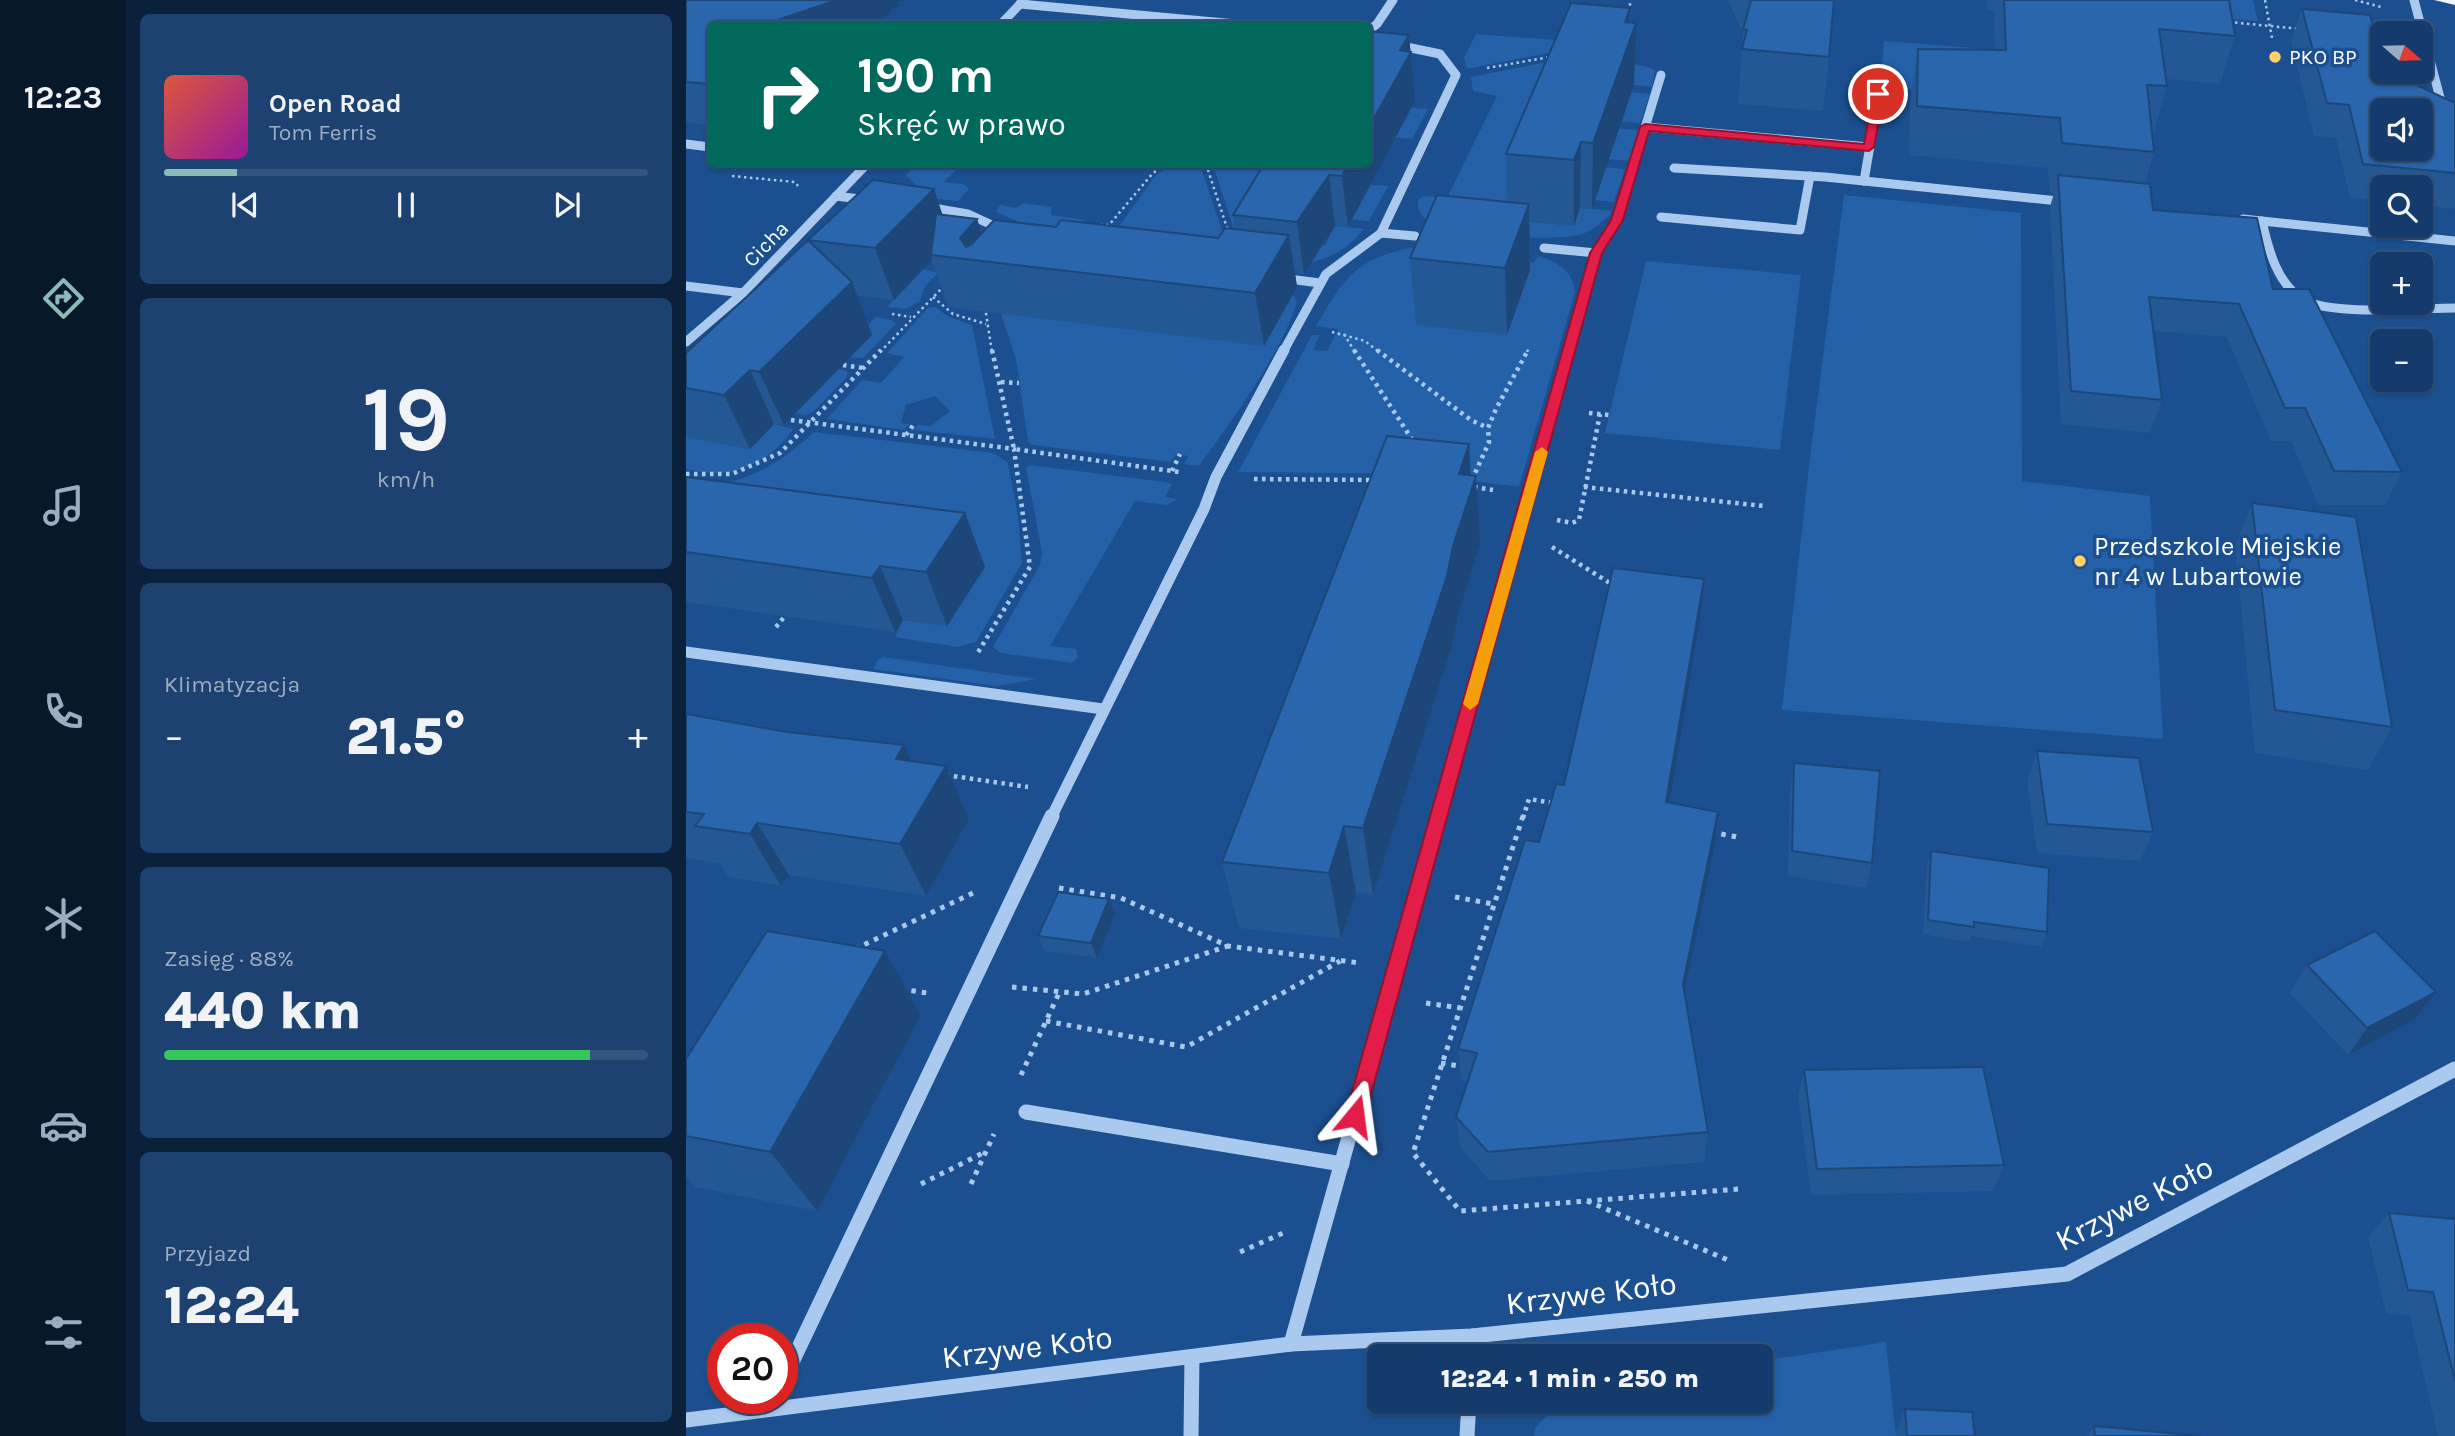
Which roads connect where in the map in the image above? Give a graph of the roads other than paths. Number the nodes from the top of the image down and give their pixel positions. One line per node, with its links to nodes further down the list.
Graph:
1 (1393, 0): 8 (street)
2 (2414, 0): 12 (street)
3 (2439, 0): 5 (main road)
4 (1022, 2): 6 (street); 7 (street)
5 (2455, 2)
6 (1004, 21)
7 (1207, 21)
8 (1372, 28)
9 (1372, 40): 28 (street)
10 (1661, 75): 13 (street)
11 (1880, 87): 16 (street)
12 (2447, 120)
13 (1645, 127): 16 (street); 33 (street)
14 (686, 144): 15 (lane)
15 (707, 147)
16 (1869, 147): 20 (street)
17 (863, 168): 21 (street, Cicha)
18 (1674, 168): 19 (street)
19 (1810, 176): 20 (street); 25 (street)
20 (1864, 181): 23 (street)
21 (836, 196): 22 (street); 37 (street, Cicha)
22 (875, 201)
23 (2082, 203)
24 (913, 205): 30 (street)
25 (1661, 217)
26 (2235, 219): 27 (street)
27 (2262, 222): 31 (street); 38 (street)
28 (1381, 233): 29 (lane); 35 (street)
29 (1415, 236)
30 (1021, 239)
31 (2455, 241)
32 (1544, 248): 33 (street)
33 (1596, 253): 44 (street)
34 (1270, 277): 35 (street)
35 (1320, 283): 41 (street)
36 (686, 286): 37 (street)
37 (743, 293): 39 (street, Cicha)
38 (2455, 308)
39 (686, 342)
40 (686, 652): 41 (street)
41 (1103, 709): 48 (street)
42 (2455, 1069): 45 (street, Krzywe Koło)
43 (1026, 1112): 44 (street)
44 (1342, 1164): 46 (street)
45 (1472, 1336): 46 (street, Krzywe Koło); 47 (street)
46 (1291, 1344): 49 (street, Krzywe Koło)
47 (1472, 1344)
48 (798, 1349)
49 (1192, 1357): 50 (street, Krzywe Koło); 54 (street)
50 (798, 1401)
51 (718, 1414): 53 (street, Krzywe Koło)
52 (1469, 1414): 55 (street)
53 (686, 1420)
54 (1191, 1436)
55 (1468, 1436)

